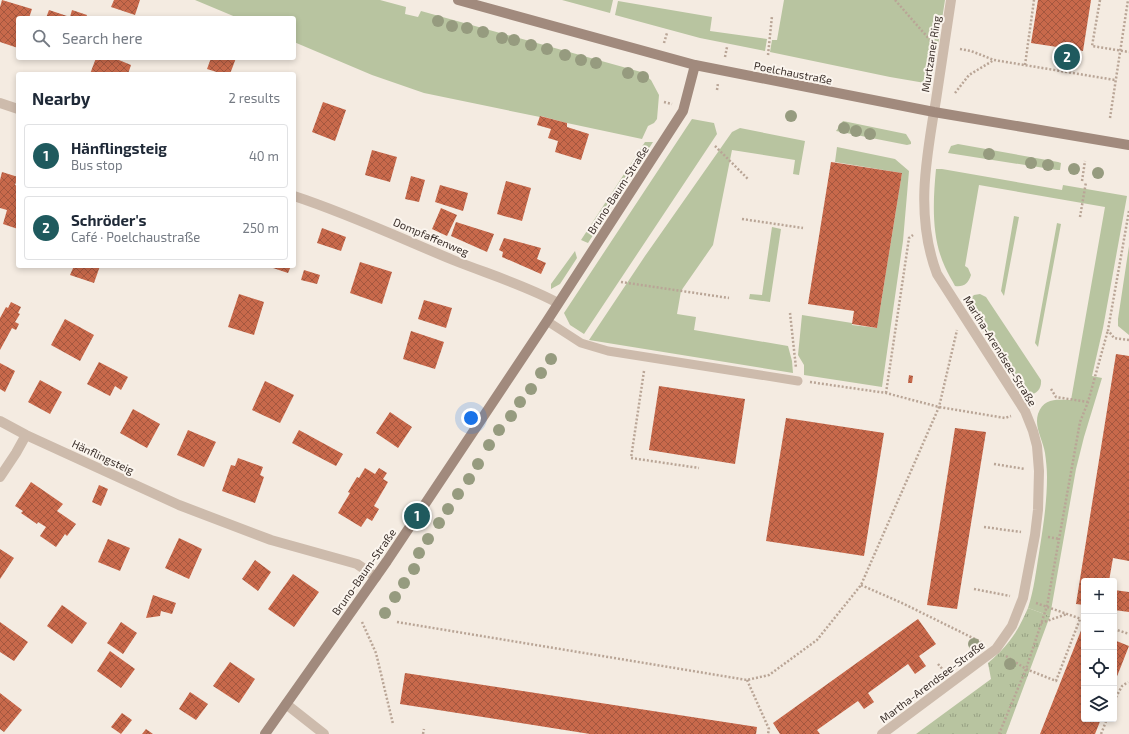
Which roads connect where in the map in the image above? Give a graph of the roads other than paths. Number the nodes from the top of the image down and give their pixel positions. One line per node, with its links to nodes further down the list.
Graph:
1 (458, 0): 3 (street, Poelchaustraße)
2 (951, 0): 6 (street, Murtzaner Ring)
3 (695, 65): 6 (street, Poelchaustraße); 9 (street, Bruno-Baum-Straße)
4 (0, 103): 5 (street)
5 (16, 108)
6 (934, 112): 7 (street, Poelchaustraße); 19 (street, Martha-Arendsee-Straße)
7 (1129, 145)
8 (296, 197): 9 (street, Dompfaffenweg)
9 (558, 303): 10 (street, Bruno-Baum-Straße)
10 (547, 321): 11 (lane); 15 (street, Bruno-Baum-Straße)
11 (798, 381)
12 (0, 421): 13 (street, Hänflingsteig)
13 (26, 434): 14 (street); 15 (street, Hänflingsteig)
14 (0, 477)
15 (376, 577): 16 (street, Bruno-Baum-Straße)
16 (286, 704): 17 (street, Bruno-Baum-Straße); 18 (street)
17 (265, 734)
18 (324, 734)
19 (882, 734)

